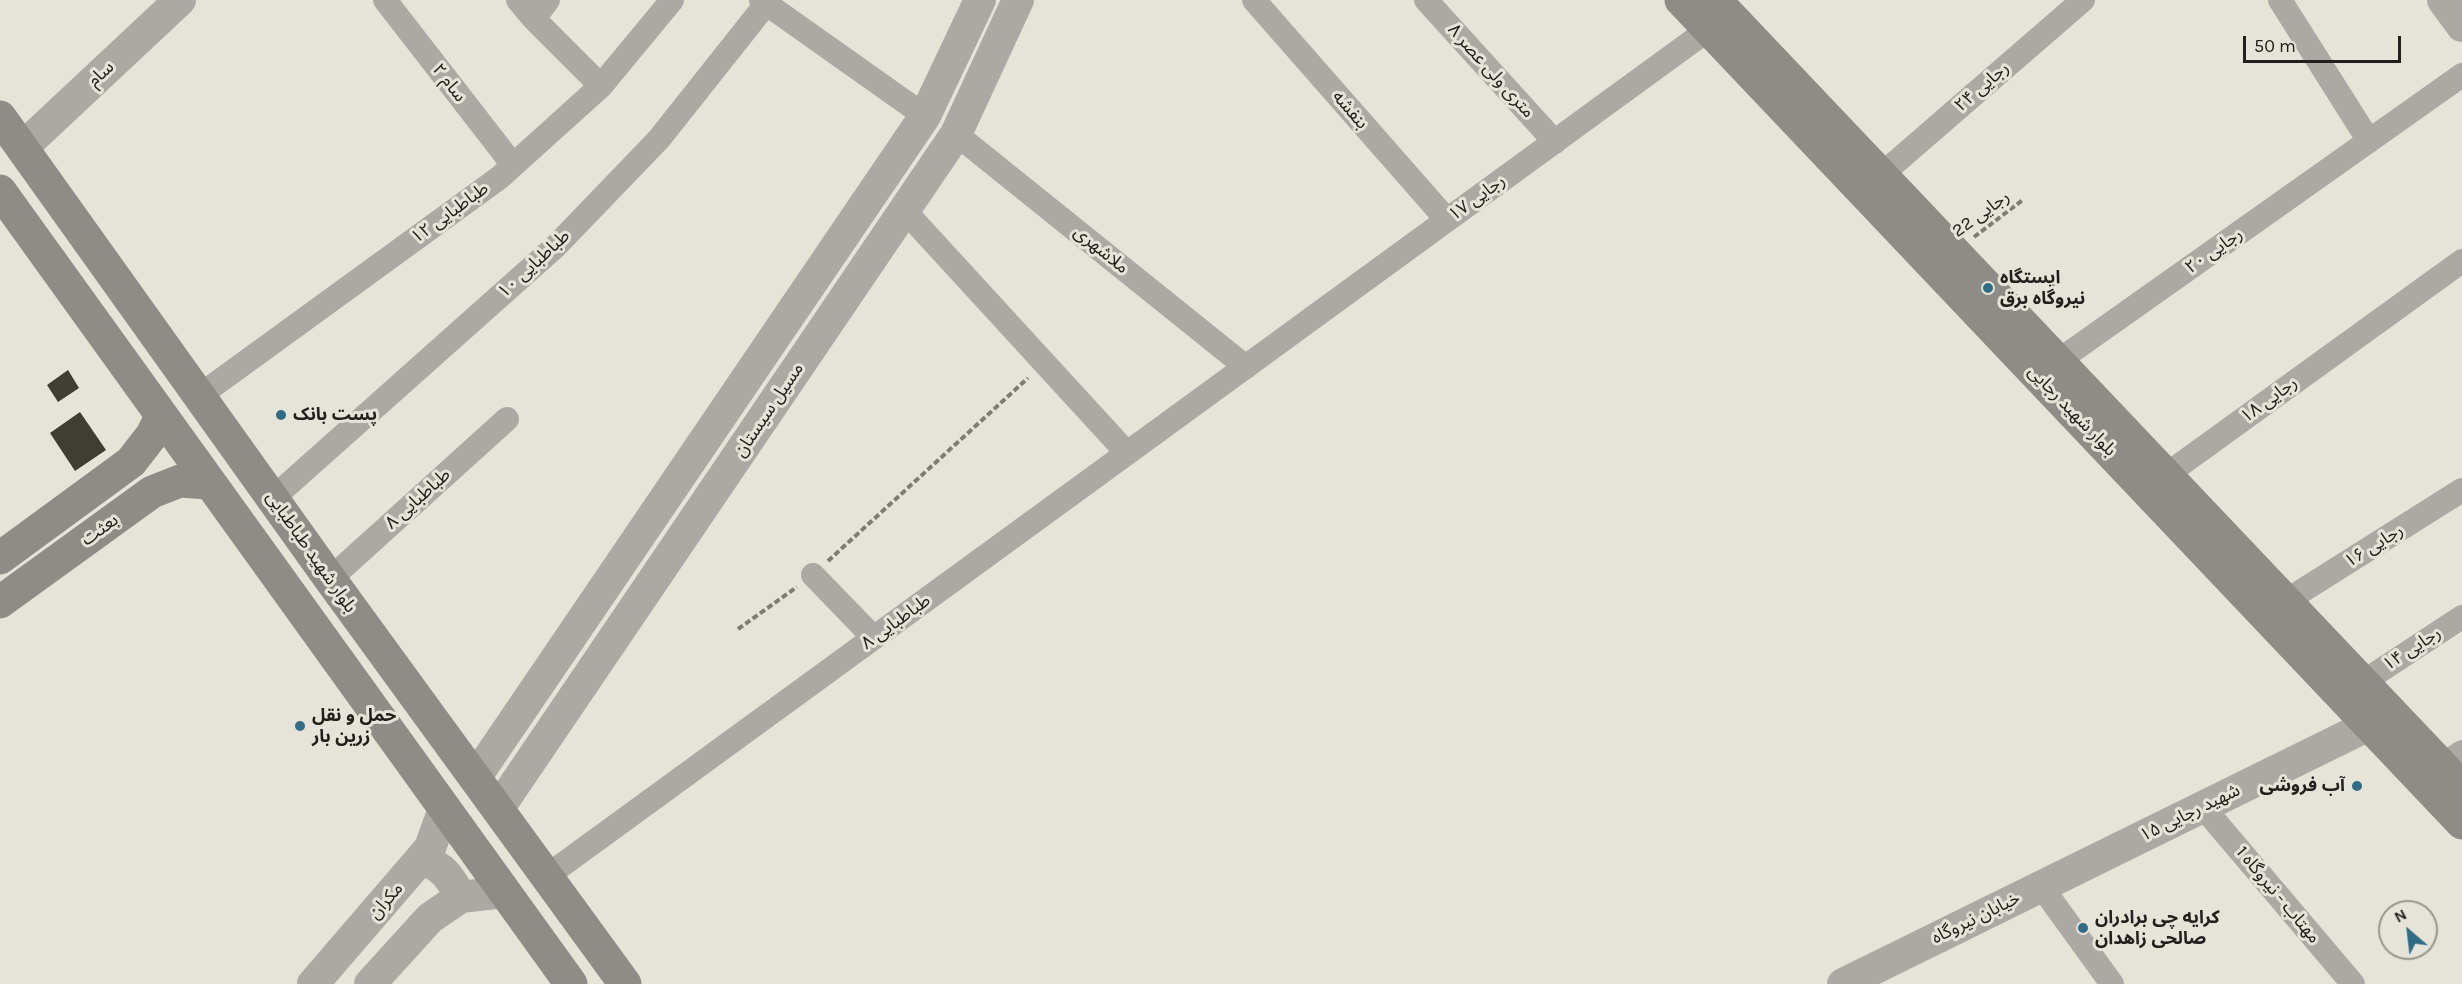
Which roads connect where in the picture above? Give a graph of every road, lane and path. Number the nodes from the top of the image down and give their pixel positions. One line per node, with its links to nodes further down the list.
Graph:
1 (180, 0): 24 (street, سام)
2 (385, 0): 25 (street, سام ۲)
3 (518, 0): 14 (street)
4 (672, 0): 18 (street, طباطبایی ۱۲)
5 (980, 0): 19 (street, مسیل سیستان)
6 (1018, 0): 21 (street, مسیل سیستان)
7 (1254, 0): 30 (street, بنفشه)
8 (1426, 0): 22 (street, ۸ متری ولی عصر)
9 (1681, 0): 15 (main road, بلوار شهید رجایی)
10 (2083, 0): 26 (street, رجایی ۲۴)
11 (2280, 0): 23 (street)
12 (2444, 0): 16 (street)
13 (764, 2): 19 (street); 45 (street, طباطبایی ۱۰)
14 (541, 9): 18 (street)
15 (1712, 15): 22 (street, رجایی ۱۷); 26 (main road, بلوار شهید رجایی)
16 (2462, 26)
17 (2462, 75): 23 (street, رجایی ۲۰)
18 (601, 86): 25 (street, طباطبایی ۱۲)
19 (925, 116): 58 (street, مسیل سیستان)
20 (0, 117): 24 (main road, بلوار شهید طباطبایی)
21 (956, 134): 29 (street, مسیل سیستان); 35 (street, ملاشهری)
22 (1555, 141): 30 (street, رجایی ۱۷)
23 (2369, 141): 33 (street, رجایی ۲۰)
24 (22, 148): 36 (main road, بلوار شهید طباطبایی)
25 (513, 165): 36 (street, طباطبایی ۱۲)
26 (1872, 183): 31 (main road, بلوار شهید رجایی); 56 (main road, بلوار شهید رجایی)
27 (0, 191): 37 (main road)
28 (2024, 199): 31 (path, رجایی 22)
29 (904, 211): 34 (street); 61 (street, مسیل سیستان)
30 (1447, 220): 35 (street, رجایی ۱۷)
31 (1954, 251): 33 (main road, بلوار شهید رجایی)
32 (2462, 261): 41 (street, رجایی ۱۸)
33 (2058, 361): 41 (main road, بلوار شهید رجایی)
34 (1044, 363): 39 (street); 47 (path)
35 (1246, 367): 39 (street, طباطبایی ۸)
36 (200, 396): 45 (main road, بلوار شهید طباطبایی)
37 (161, 417): 40 (main road, بعثت); 42 (main road)
38 (507, 419): 48 (street, طباطبایی ۸)
39 (1127, 453): 54 (street, طباطبایی ۸)
40 (131, 462): 44 (main road); 46 (main road, بعثت)
41 (2166, 475): 49 (main road, بلوار شهید رجایی)
42 (208, 483): 44 (main road, بعثت); 51 (main road)
43 (2462, 490): 49 (street, رجایی ۱۶)
44 (152, 492): 50 (main road, بعثت)
45 (273, 498): 48 (main road, بلوار شهید طباطبایی)
46 (0, 558)
47 (813, 575): 53 (path); 54 (street)
48 (330, 579): 51 (main road); 58 (main road, بلوار شهید طباطبایی)
49 (2286, 601): 55 (main road, بلوار شهید رجایی)
50 (0, 603)
51 (297, 606): 60 (main road)
52 (2462, 616): 55 (street, رجایی ۱۴)
53 (738, 629)
54 (874, 638): 65 (street, طباطبایی ۸)
55 (2362, 682): 57 (main road, بلوار شهید رجایی)
56 (2369, 725): 59 (street, شهید رجایی ۱۵); 62 (main road, بلوار شهید رجایی)
57 (2455, 768)
58 (475, 778): 61 (main road, بلوار شهید طباطبایی)
59 (2203, 807): 63 (street, شهید رجایی ۱۵); 75 (street, مهتاب - نیروگاه 1)
60 (444, 809): 64 (street, مکران); 67 (main road)
61 (498, 809): 65 (main road, بلوار شهید طباطبایی)
62 (2462, 823)
63 (2109, 853): 66 (street, خیابان نیروگاه)
64 (421, 859): 68 (street); 69 (street, مکران)
65 (547, 876): 72 (main road, بلوار شهید طباطبایی)
66 (2041, 886): 73 (street, خیابان نیروگاه); 74 (street)
67 (504, 892): 68 (street); 71 (main road)
68 (460, 897): 70 (street)
69 (313, 984)
70 (370, 984)
71 (571, 984)
72 (625, 984)
73 (1843, 984)
74 (2112, 984)
75 (2353, 984)

